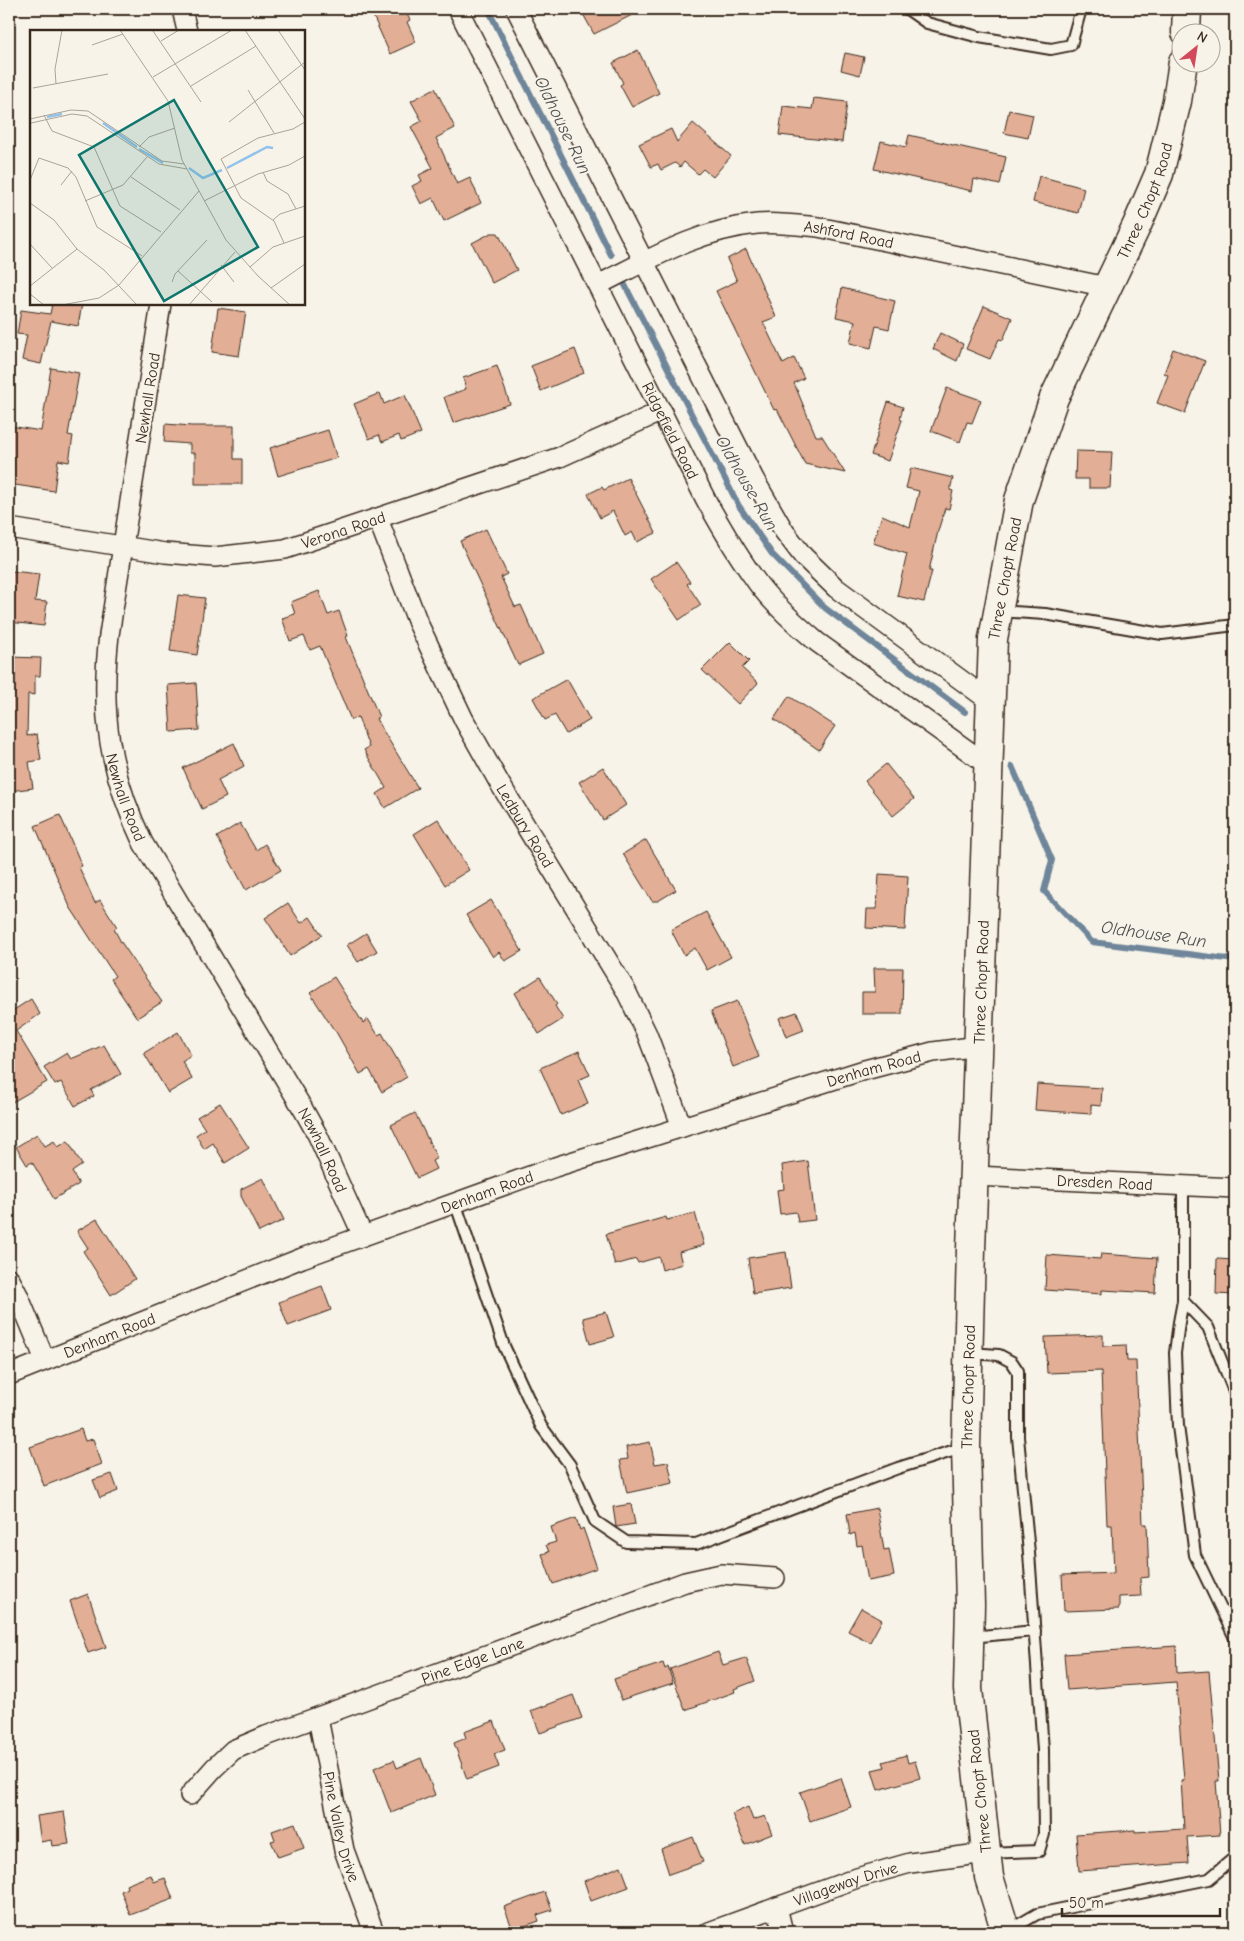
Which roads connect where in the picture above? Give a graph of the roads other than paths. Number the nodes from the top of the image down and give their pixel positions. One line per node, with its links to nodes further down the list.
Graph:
1 (182, 9): 8 (street)
2 (458, 9): 11 (street, Ridgefield Road)
3 (516, 9): 10 (street)
4 (907, 9): 5 (lane)
5 (1081, 9)
6 (1187, 9): 7 (main road)
7 (1186, 22)
8 (187, 30)
9 (1181, 72): 12 (main road, Three Chopt Road)
10 (644, 262): 11 (street, Ashford Road); 12 (street, Ashford Road); 20 (street)
11 (598, 285): 14 (street, Ridgefield Road)
12 (1107, 287): 18 (main road, Three Chopt Road)
13 (161, 305): 17 (street, Newhall Road)
14 (662, 411): 15 (street, Verona Road); 21 (street, Ridgefield Road)
15 (378, 519): 17 (street, Verona Road); 23 (street, Ledbury Road)
16 (9, 528): 17 (street, Verona Road)
17 (124, 546): 28 (street, Newhall Road)
18 (998, 611): 19 (lane); 20 (main road, Three Chopt Road)
19 (1235, 625)
20 (991, 702): 21 (main road, Three Chopt Road)
21 (989, 766): 22 (main road, Three Chopt Road)
22 (979, 1046): 23 (street, Denham Road); 24 (main road, Three Chopt Road)
23 (682, 1127): 27 (street, Denham Road)
24 (974, 1176): 25 (street, Dresden Road); 31 (main road, Three Chopt Road)
25 (1183, 1186): 26 (street, Dresden Road); 30 (lane)
26 (1235, 1188)
27 (455, 1202): 28 (street, Denham Road); 35 (lane)
28 (363, 1236): 32 (street, Denham Road)
29 (9, 1278): 32 (street)
30 (1183, 1300): 34 (lane); 37 (lane)
31 (968, 1353): 35 (main road, Three Chopt Road); 38 (lane)
32 (45, 1360): 33 (street, Denham Road)
33 (9, 1375)
34 (1235, 1394)
35 (966, 1447): 39 (main road, Three Chopt Road)
36 (775, 1578): 41 (street, Pine Edge Lane)
37 (1232, 1626): 40 (lane)
38 (1035, 1631): 39 (lane); 43 (lane)
39 (969, 1638): 43 (main road, Three Chopt Road)
40 (1235, 1638)
41 (318, 1718): 42 (street, Pine Edge Lane); 46 (street, Pine Valley Drive)
42 (190, 1795)
43 (986, 1853): 45 (street, Villageway Drive); 49 (main road, Three Chopt Road)
44 (1235, 1857): 49 (lane)
45 (777, 1907): 47 (street, Villageway Drive); 48 (street)
46 (374, 1932)
47 (709, 1932)
48 (782, 1932)
49 (1006, 1932)

